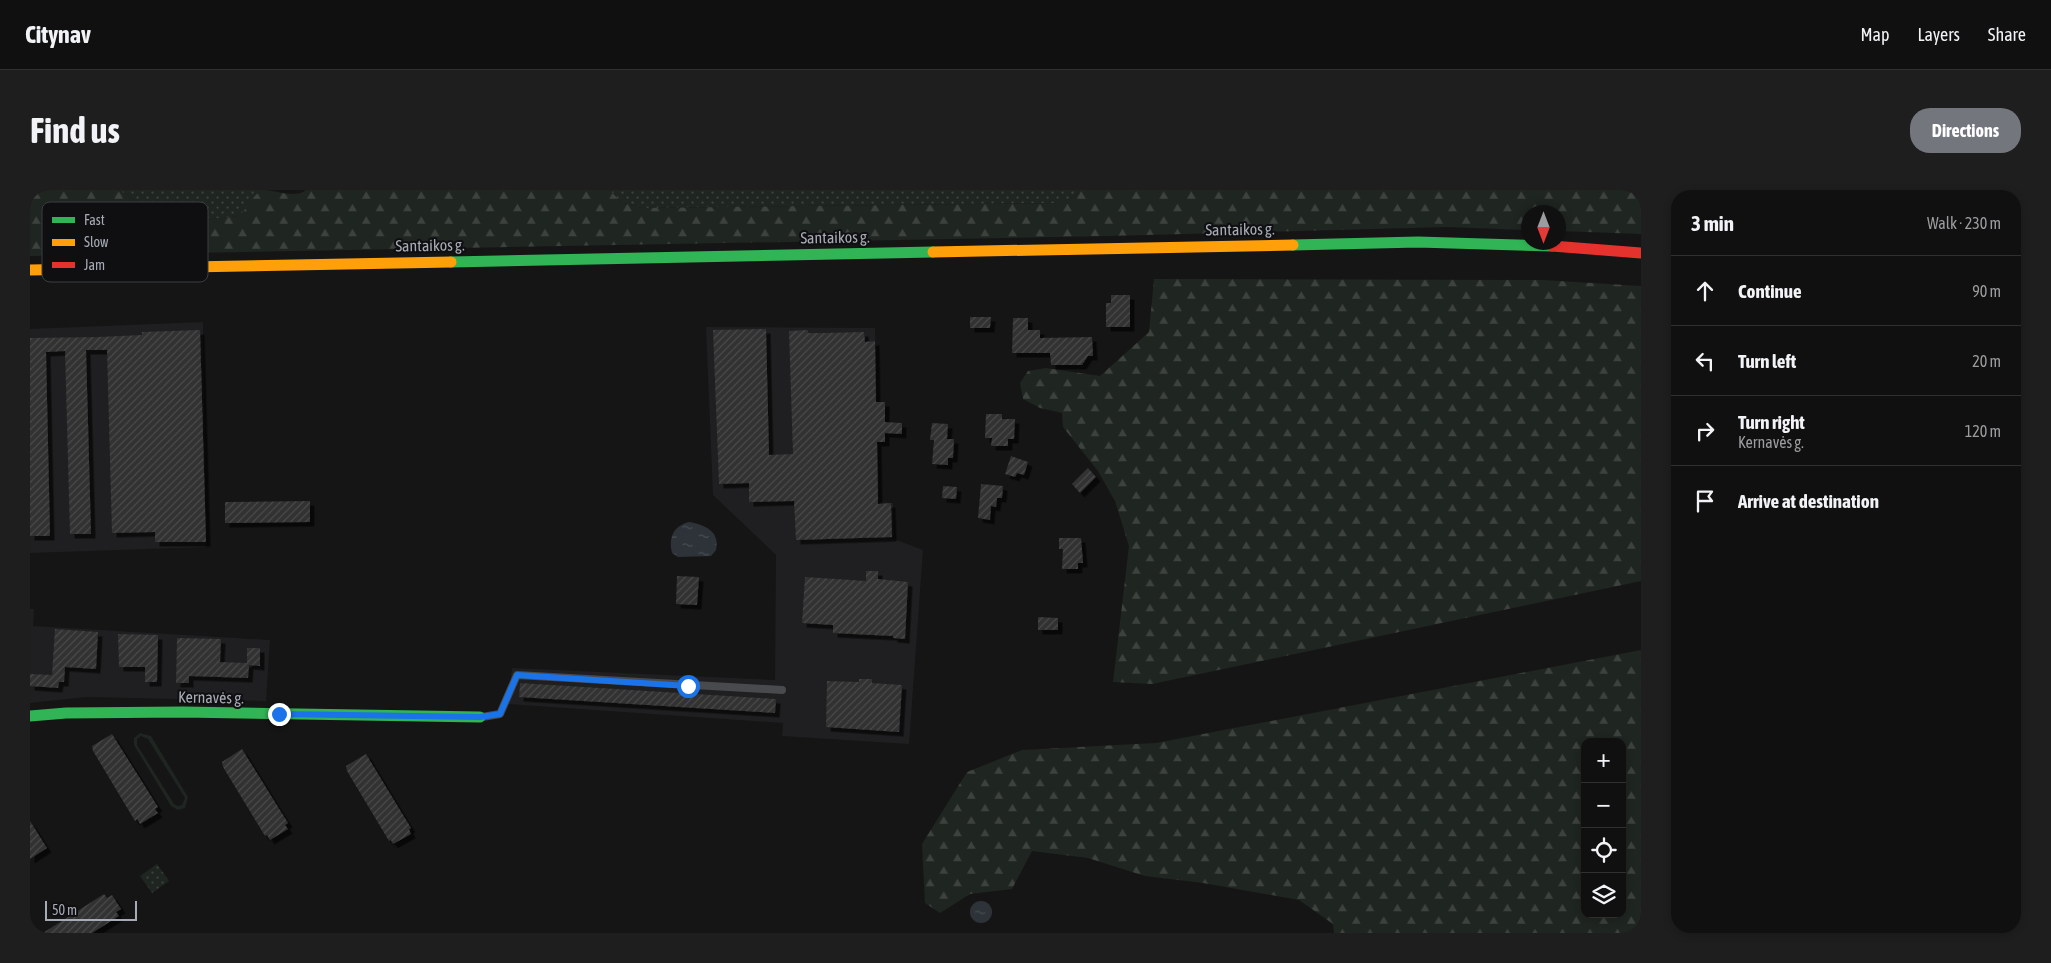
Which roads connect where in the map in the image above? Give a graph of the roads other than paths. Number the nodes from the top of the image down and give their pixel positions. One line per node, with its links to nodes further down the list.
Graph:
1 (1641, 253): 2 (main road, Santaikos g.)
2 (208, 266)
3 (782, 690): 5 (lane)
4 (30, 716): 5 (main road, Kernavės g.)
5 (480, 717)

